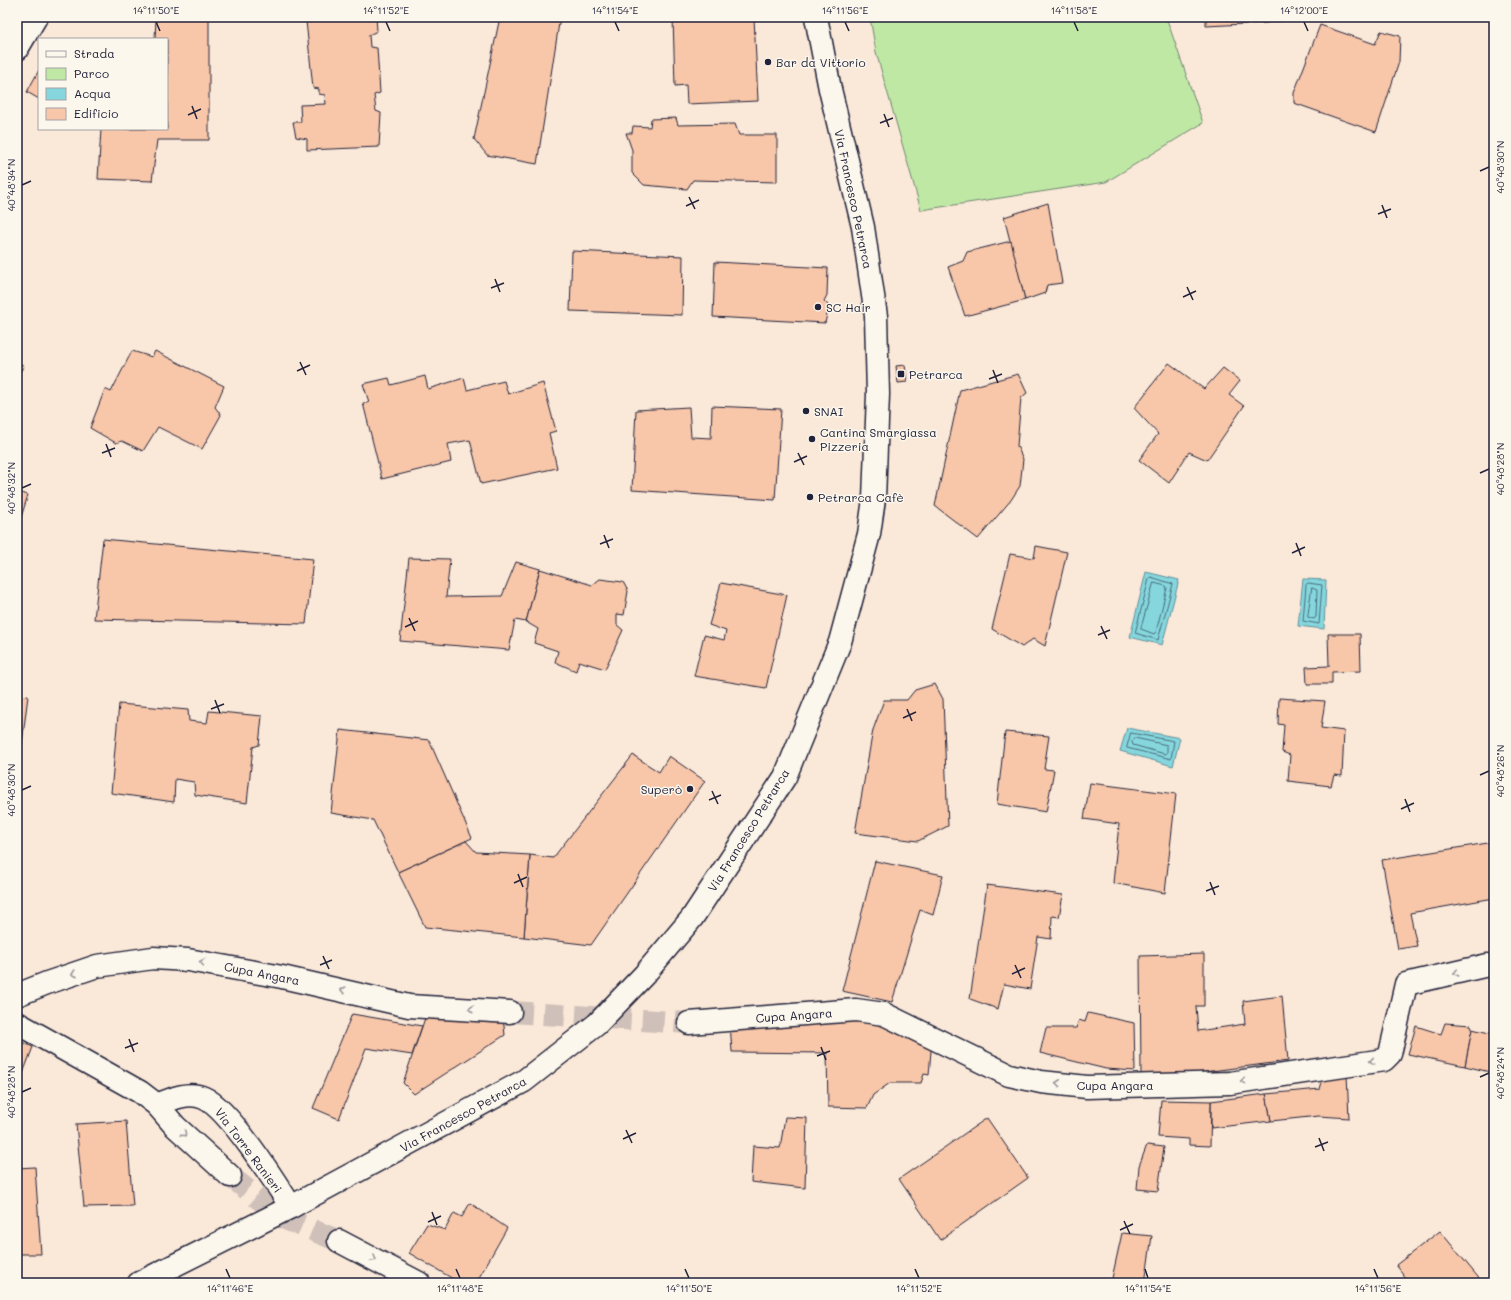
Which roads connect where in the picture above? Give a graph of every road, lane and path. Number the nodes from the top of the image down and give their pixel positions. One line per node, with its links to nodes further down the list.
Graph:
1 (36, 17): 3 (street)
2 (816, 17): 11 (street, Via Francesco Petrarca)
3 (17, 49)
4 (1494, 966): 8 (street, Cupa Angara, one-way to 8)
5 (17, 995): 6 (street, Cupa Angara, one-way to 5)
6 (510, 1012)
7 (17, 1023): 9 (street)
8 (689, 1023)
9 (157, 1106): 10 (street, one-way to 10); 11 (street, Via Torre Ranieri)
10 (230, 1176)
11 (292, 1207): 13 (street, Via Francesco Petrarca)
12 (339, 1241): 14 (street, one-way to 14)
13 (139, 1283)
14 (418, 1283)

